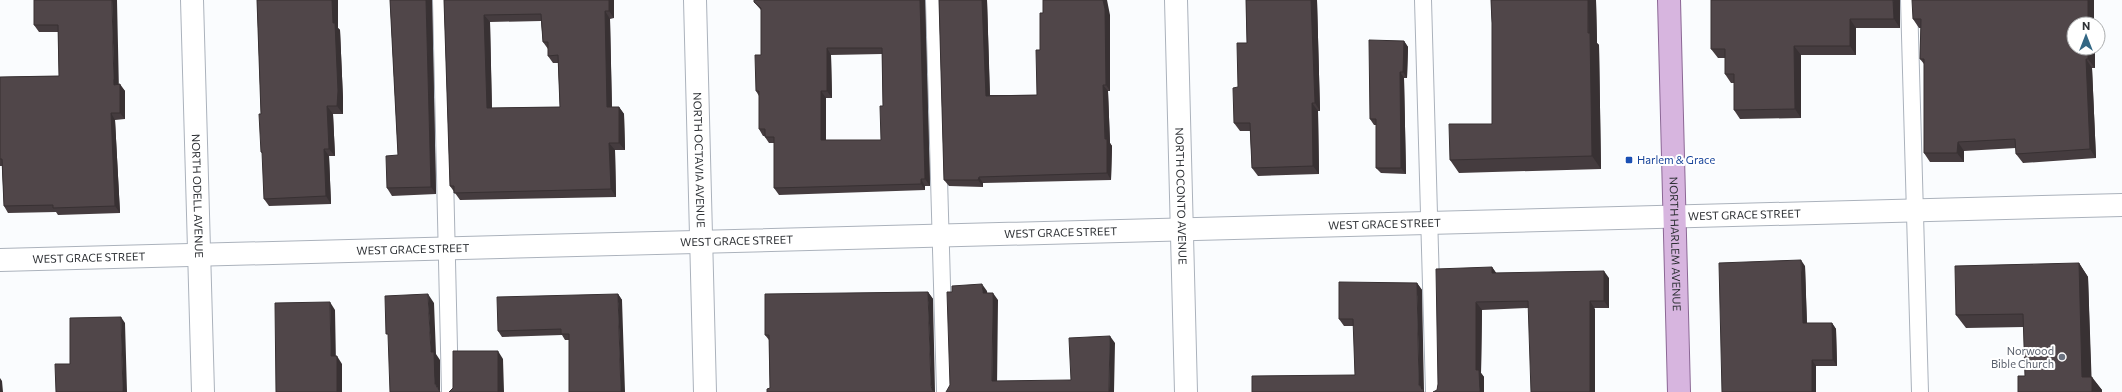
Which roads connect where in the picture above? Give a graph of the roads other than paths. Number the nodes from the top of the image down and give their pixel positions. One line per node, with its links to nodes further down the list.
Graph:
1 (192, 0): 17 (street, NORTH ODELL AVENUE)
2 (440, 0): 16 (lane)
3 (695, 0): 15 (street, NORTH OCTAVIA AVENUE)
4 (934, 0): 14 (lane)
5 (1176, 0): 13 (street, NORTH OCONTO AVENUE)
6 (1423, 0): 12 (lane)
7 (1669, 0): 11 (main road, NORTH HARLEM AVENUE)
8 (1909, 0): 10 (lane)
9 (2122, 205): 10 (street, WEST GRACE STREET)
10 (1915, 210): 11 (street, WEST GRACE STREET); 26 (lane)
11 (1675, 216): 12 (street, WEST GRACE STREET); 25 (main road, NORTH HARLEM AVENUE)
12 (1429, 223): 13 (street, WEST GRACE STREET); 24 (lane)
13 (1181, 229): 14 (street, WEST GRACE STREET); 23 (street, NORTH OCONTO AVENUE)
14 (940, 236): 15 (street, WEST GRACE STREET); 22 (lane)
15 (701, 242): 16 (street, WEST GRACE STREET); 21 (street, NORTH OCTAVIA AVENUE)
16 (446, 248): 17 (street, WEST GRACE STREET); 20 (lane)
17 (199, 255): 18 (street, WEST GRACE STREET); 19 (street, NORTH ODELL AVENUE)
18 (0, 260)
19 (203, 392)
20 (450, 392)
21 (705, 392)
22 (945, 392)
23 (1186, 392)
24 (1434, 392)
25 (1679, 392)
26 (1920, 392)

